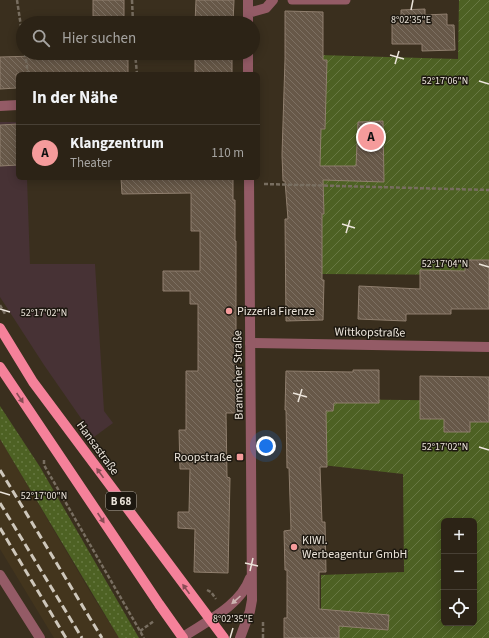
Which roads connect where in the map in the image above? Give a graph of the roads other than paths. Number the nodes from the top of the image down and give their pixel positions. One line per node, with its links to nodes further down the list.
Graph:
1 (248, 0): 5 (street)
2 (274, 0): 6 (street)
3 (292, 0): 4 (lane)
4 (346, 0)
5 (248, 16)
6 (252, 16)
7 (248, 60): 8 (street)
8 (248, 72)
9 (16, 104): 10 (street)
10 (0, 106)
11 (249, 181): 13 (street, Bramscher Straße)
12 (0, 328): 18 (main road, Hansastraße / B 68, one-way to 12)
13 (250, 343): 14 (street, Wittkopstraße); 16 (street, Bramscher Straße)
14 (489, 347)
15 (0, 368): 20 (main road, B 68, one-way to 20)
16 (252, 572): 18 (street, Bramscher Straße, one-way to 18); 22 (street, Bramscher Straße)
17 (0, 575): 19 (street)
18 (210, 620): 20 (street, Bramscher Straße); 21 (main road, Hansastraße / B 68)
19 (40, 638)
20 (183, 638)
21 (224, 638)
22 (240, 638)

